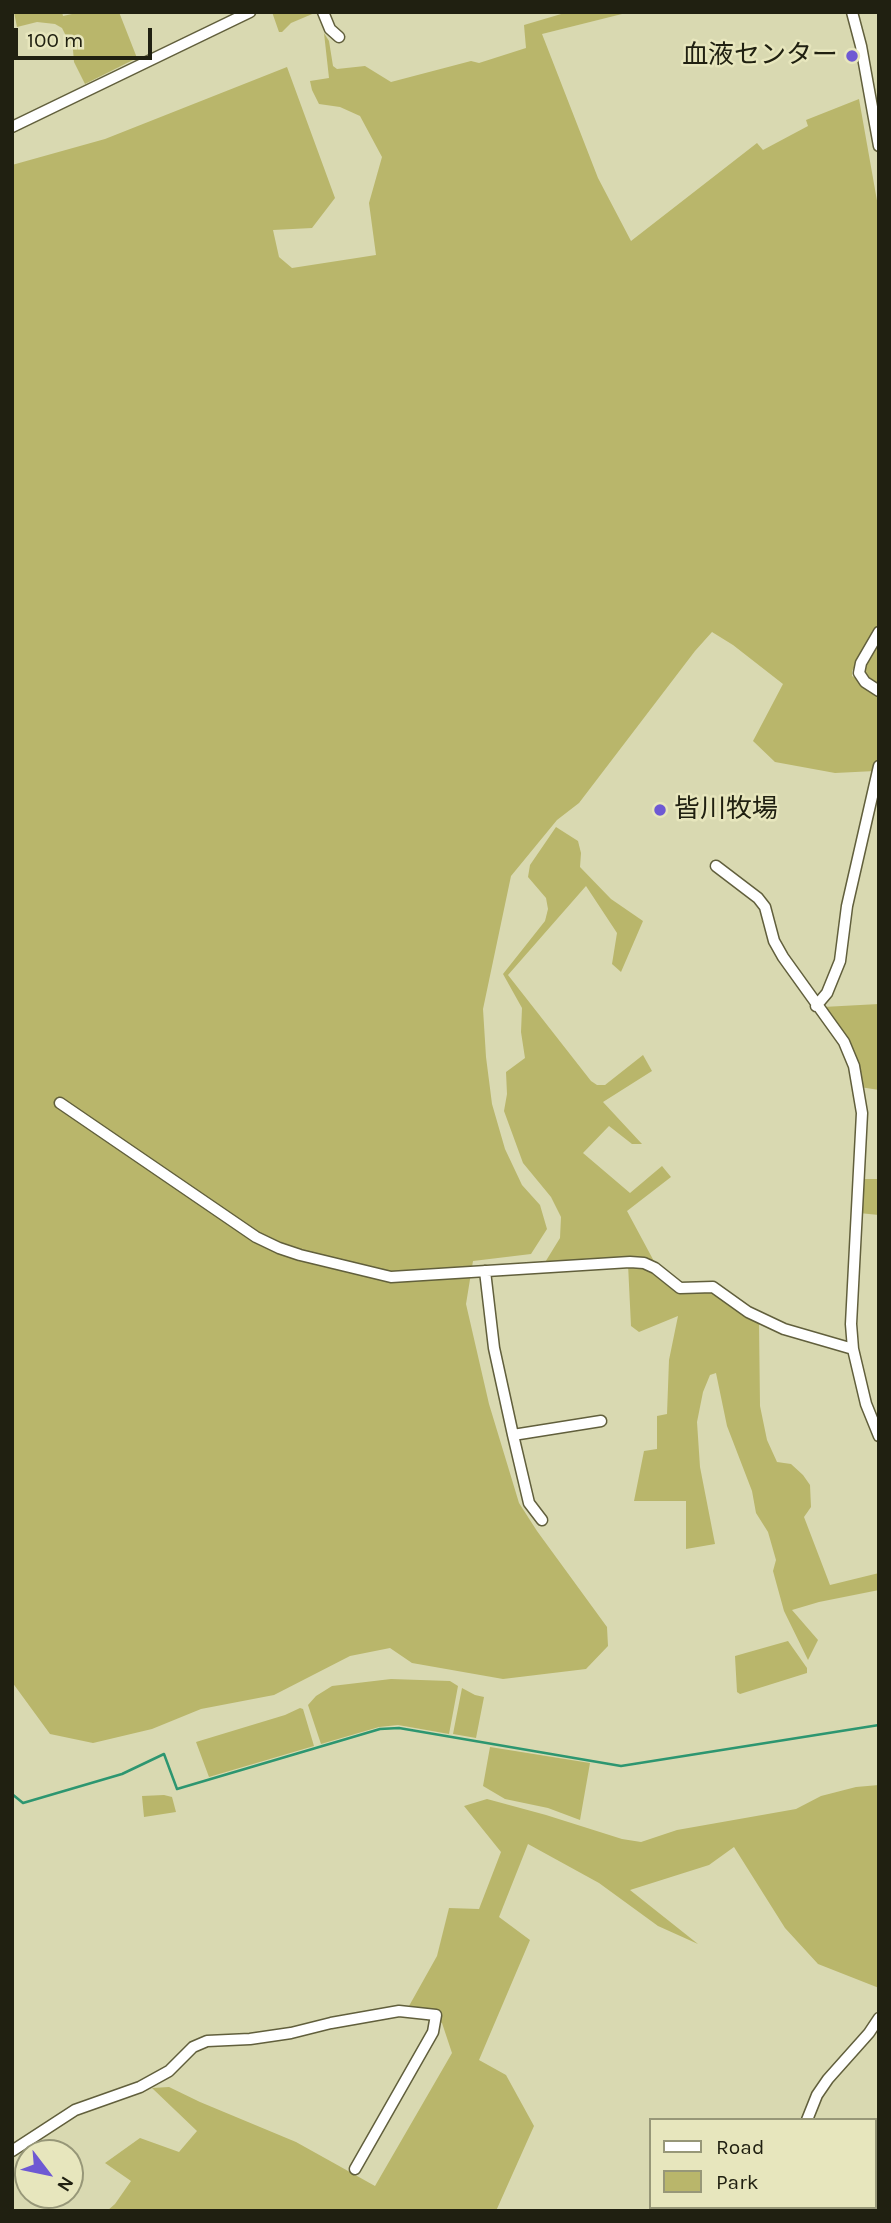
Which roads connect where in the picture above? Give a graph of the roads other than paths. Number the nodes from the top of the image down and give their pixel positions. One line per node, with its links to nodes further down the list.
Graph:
1 (250, 12): 5 (street)
2 (323, 12): 4 (street)
3 (852, 12): 6 (street)
4 (339, 37)
5 (12, 127)
6 (879, 146)
7 (879, 632): 8 (street)
8 (879, 691)
9 (879, 766): 11 (street)
10 (716, 866): 11 (street)
11 (816, 1006): 14 (street)
12 (60, 1102): 13 (street)
13 (485, 1271): 14 (street); 16 (street)
14 (853, 1349): 17 (street)
15 (601, 1421): 16 (street)
16 (513, 1435): 18 (street)
17 (879, 1436)
18 (542, 1520)
19 (879, 2018): 20 (street)
20 (808, 2118)
21 (12, 2151): 22 (street)
22 (355, 2169)

